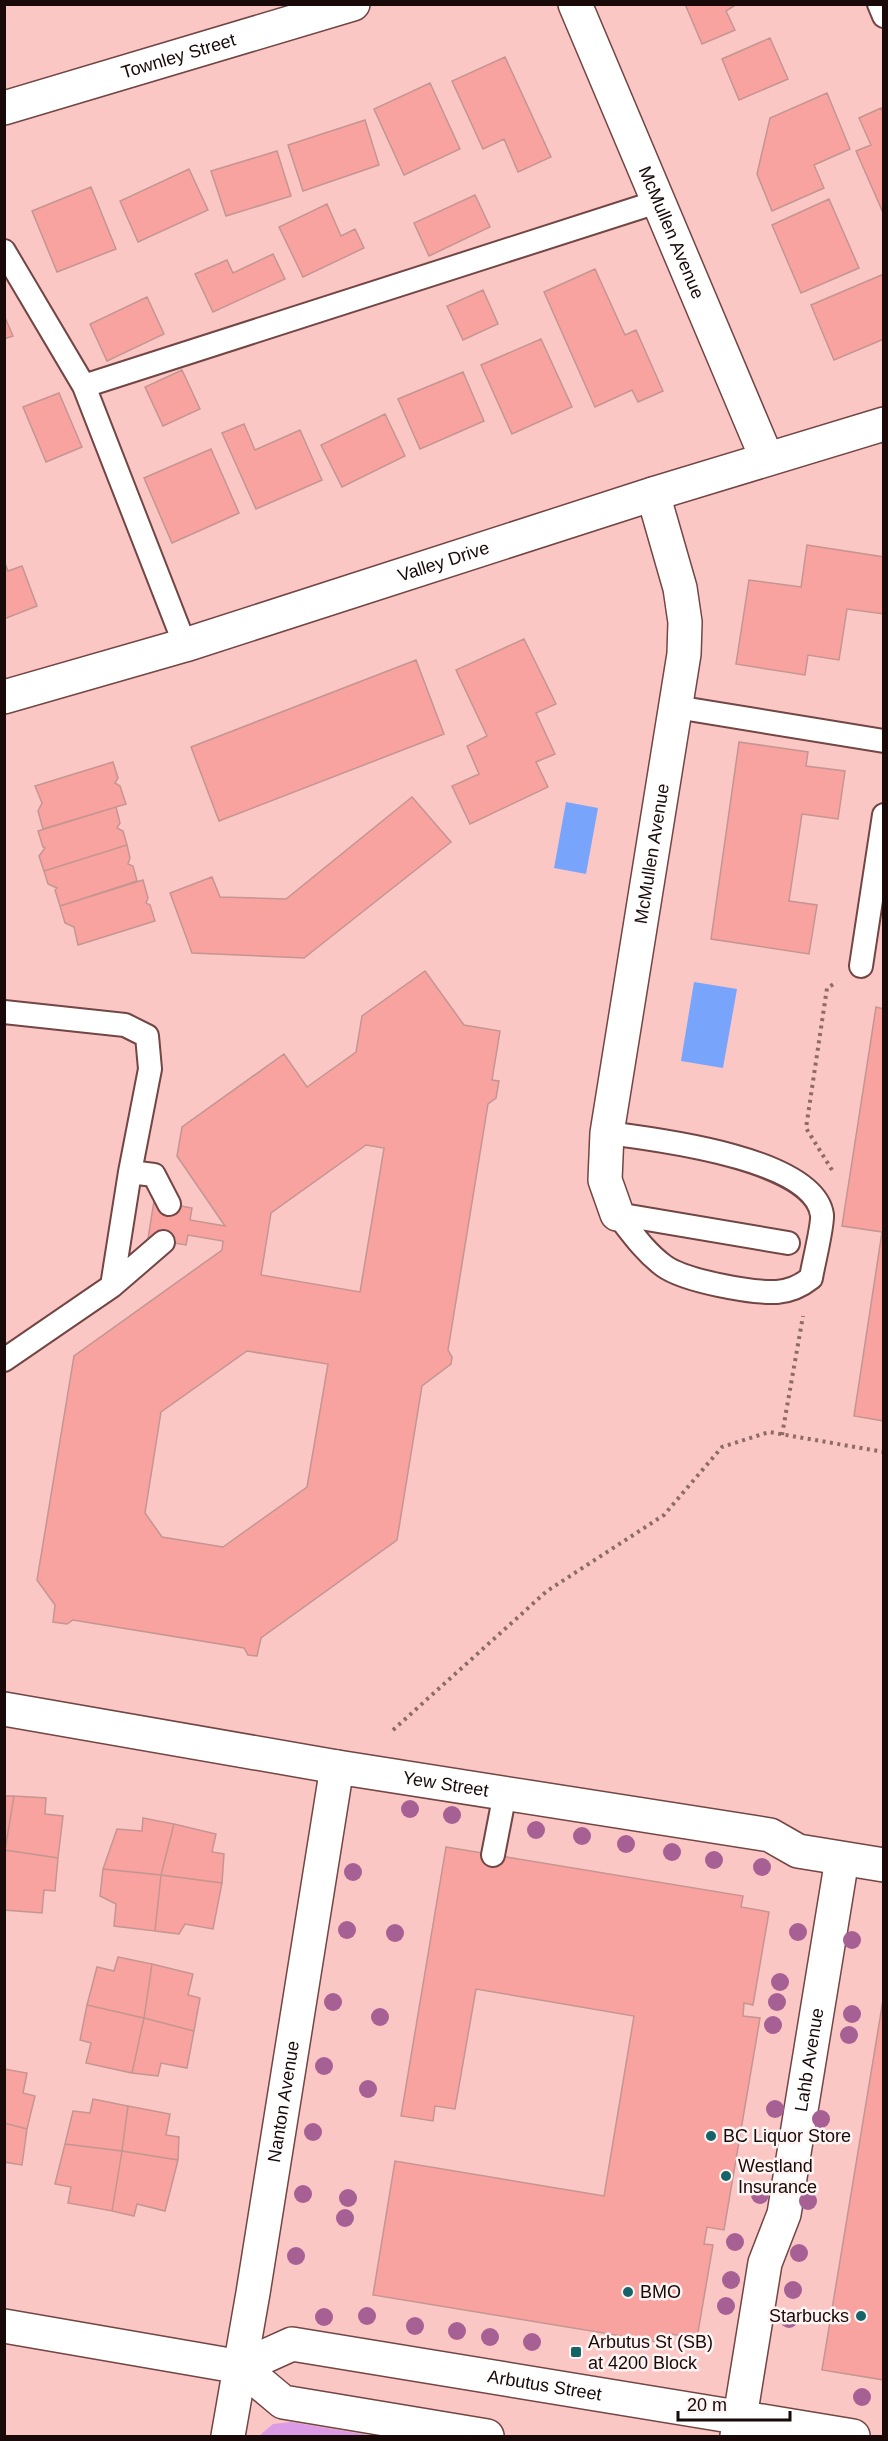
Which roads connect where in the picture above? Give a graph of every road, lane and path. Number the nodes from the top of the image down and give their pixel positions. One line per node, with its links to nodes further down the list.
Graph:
1 (353, 4): 5 (street, Townley Street)
2 (576, 4): 6 (street, McMullen Avenue)
3 (879, 4): 4 (lane)
4 (884, 16)
5 (4, 108)
6 (660, 201): 8 (lane); 10 (street, McMullen Avenue)
7 (4, 251): 8 (lane)
8 (84, 386): 12 (lane)
9 (884, 424): 10 (street, Valley Drive)
10 (768, 459): 11 (street, Valley Drive)
11 (653, 494): 12 (street, Valley Drive); 14 (street, McMullen Avenue)
12 (185, 645): 13 (street, Valley Drive)
13 (4, 697)
14 (676, 707): 15 (lane); 19 (street, McMullen Avenue)
15 (884, 741)
16 (884, 815): 17 (lane)
17 (861, 966)
18 (4, 1012): 20 (lane)
19 (607, 1133): 22 (street, McMullen Avenue); 22 (lane)
20 (130, 1172): 21 (lane); 25 (lane)
21 (169, 1204)
22 (617, 1214): 24 (lane)
23 (163, 1242): 25 (lane)
24 (788, 1243)
25 (112, 1286): 26 (lane)
26 (4, 1360)
27 (884, 1452): 29 (path)
28 (4, 1710): 30 (street, Yew Street)
29 (393, 1730)
30 (337, 1767): 31 (street, Yew Street); 36 (street, Nanton Avenue)
31 (504, 1793): 32 (lane); 33 (street, Yew Street)
32 (493, 1855)
33 (842, 1858): 34 (street, Yew Street); 37 (street, Lahb Avenue)
34 (884, 1865)
35 (4, 2326): 36 (street)
36 (241, 2367): 37 (street, Arbutus Street); 38 (street, Nanton Avenue); 39 (street)
37 (739, 2427): 40 (street, Arbutus Street)
38 (228, 2436)
39 (487, 2436)
40 (853, 2436)

